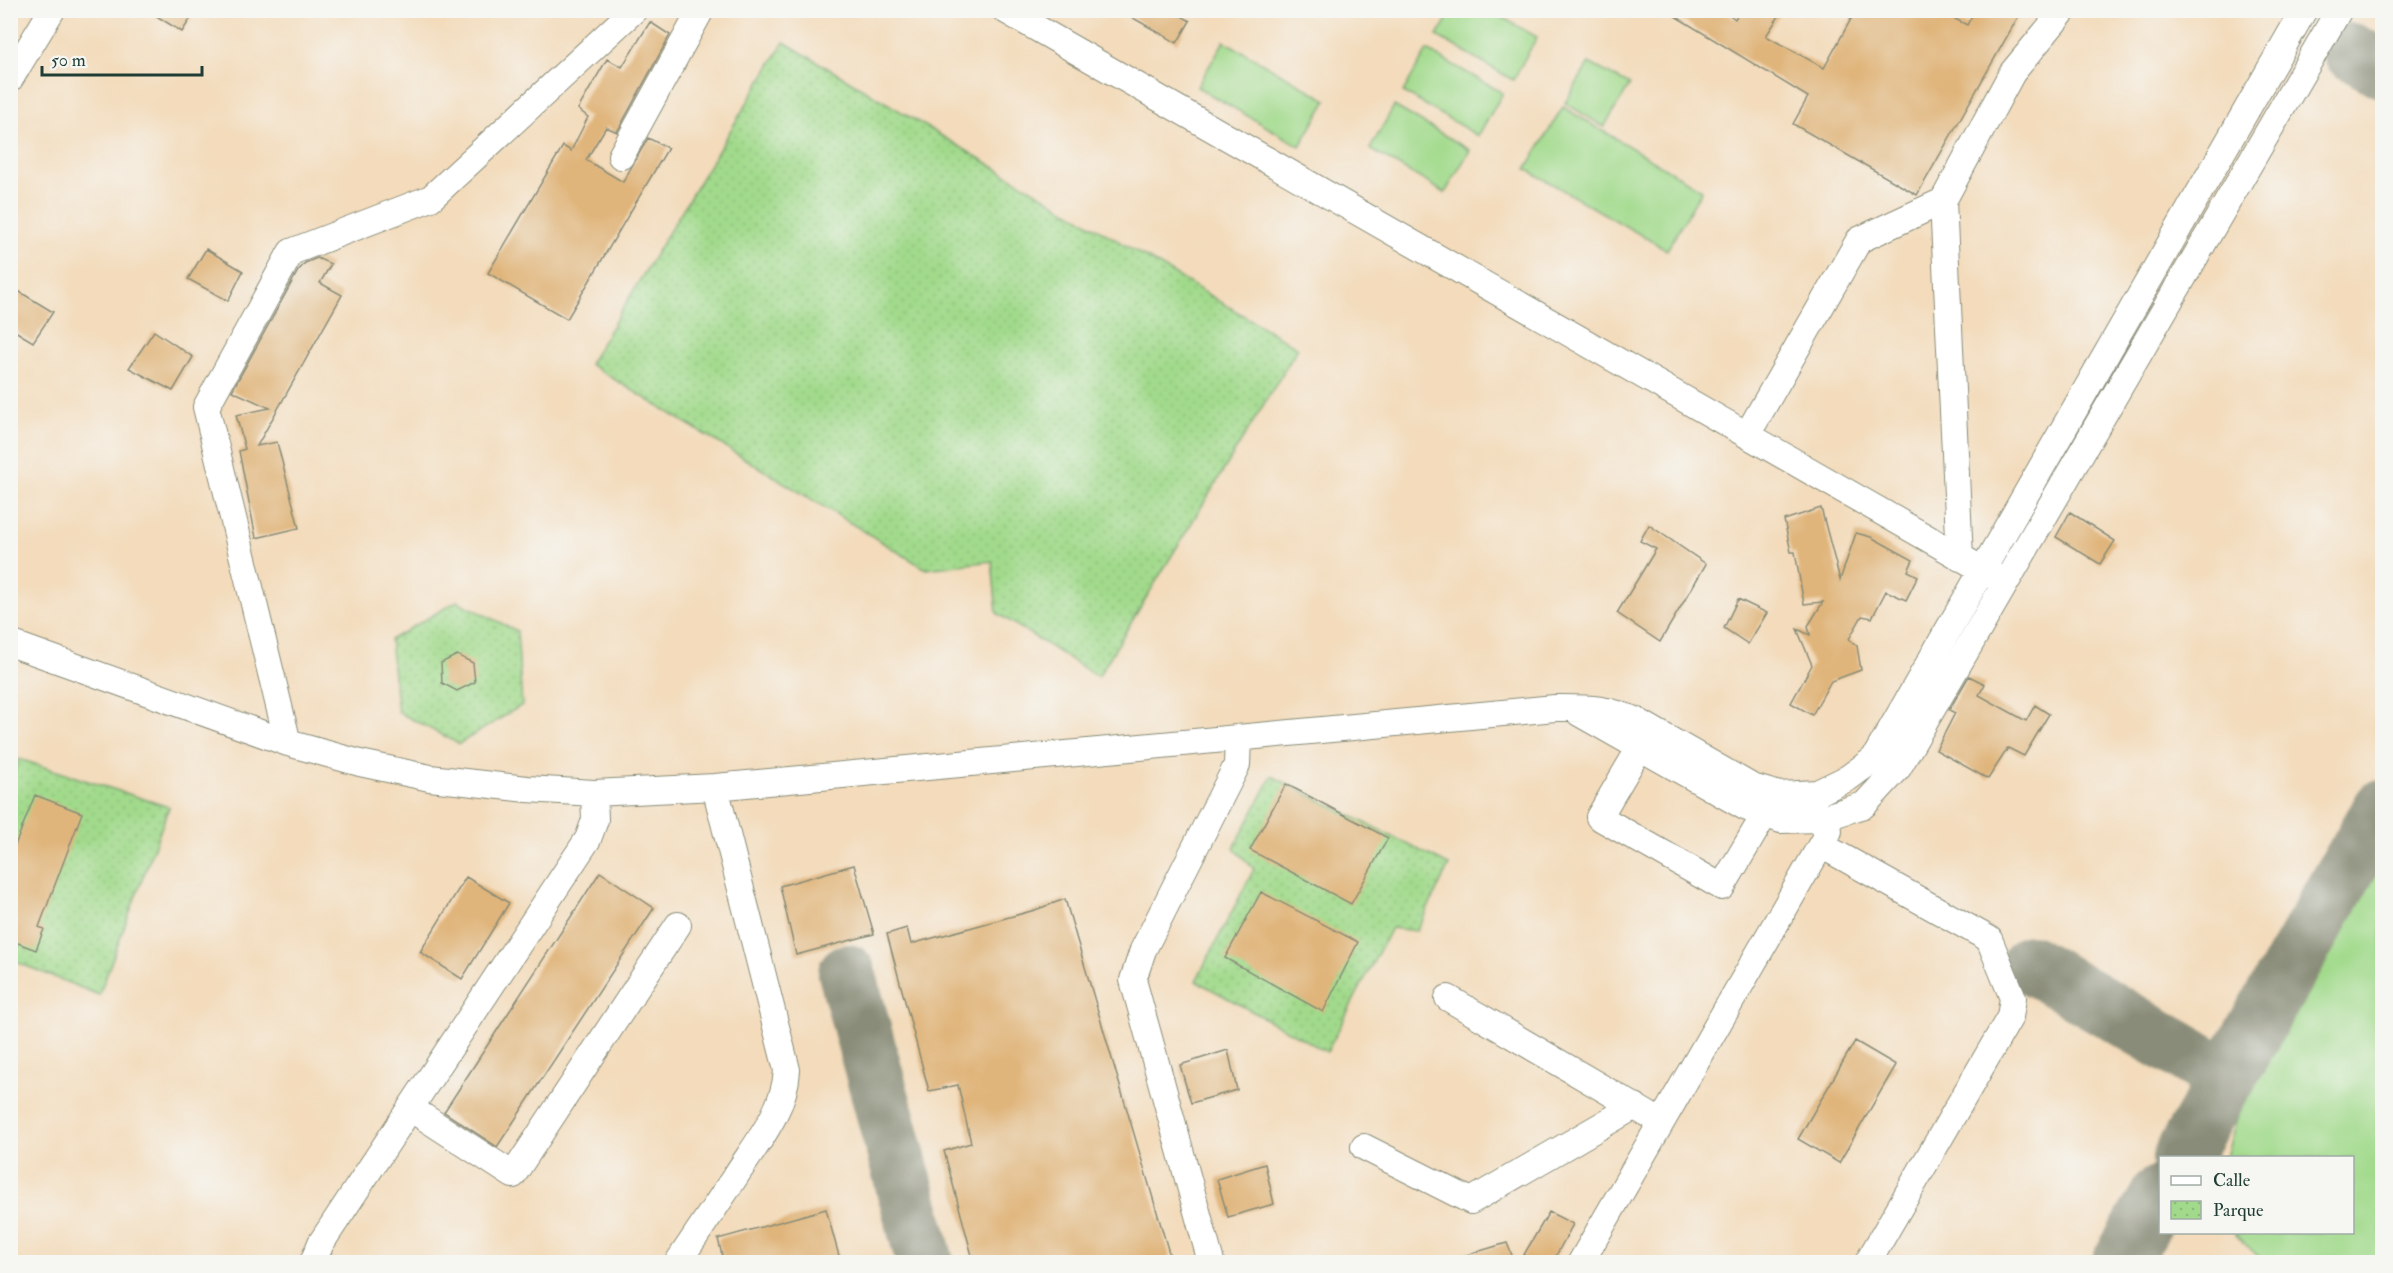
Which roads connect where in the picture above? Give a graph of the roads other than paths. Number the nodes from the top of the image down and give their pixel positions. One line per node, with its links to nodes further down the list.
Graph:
1 (52, 10): 9 (lane)
2 (634, 10): 18 (lane)
3 (701, 10): 10 (lane)
4 (1005, 10): 12 (lane)
5 (2064, 10): 11 (lane)
6 (2339, 10): 8 (lane)
7 (2294, 14): 8 (lane); 13 (lane)
8 (2325, 35): 14 (lane)
9 (10, 79)
10 (621, 156)
11 (1943, 201): 12 (lane); 13 (lane)
12 (1747, 435): 13 (lane)
13 (1971, 564): 14 (lane); 19 (lane)
14 (2006, 583): 23 (lane)
15 (10, 643): 18 (lane)
16 (1238, 738): 17 (lane); 20 (lane); 33 (lane)
17 (1645, 738): 22 (lane); 22 (lane)
18 (288, 743): 21 (lane)
19 (1833, 785): 22 (lane); 23 (lane)
20 (715, 787): 21 (lane); 32 (lane)
21 (594, 793): 28 (lane)
22 (1767, 803): 23 (lane)
23 (1838, 813): 24 (lane)
24 (1821, 845): 29 (lane); 35 (lane)
25 (678, 925): 28 (lane)
26 (1448, 998): 27 (lane)
27 (1635, 1106): 29 (lane); 30 (lane)
28 (410, 1108): 31 (lane)
29 (1659, 1124): 34 (lane)
30 (1364, 1147)
31 (313, 1263)
32 (678, 1263)
33 (1211, 1263)
34 (1581, 1263)
35 (1868, 1263)

